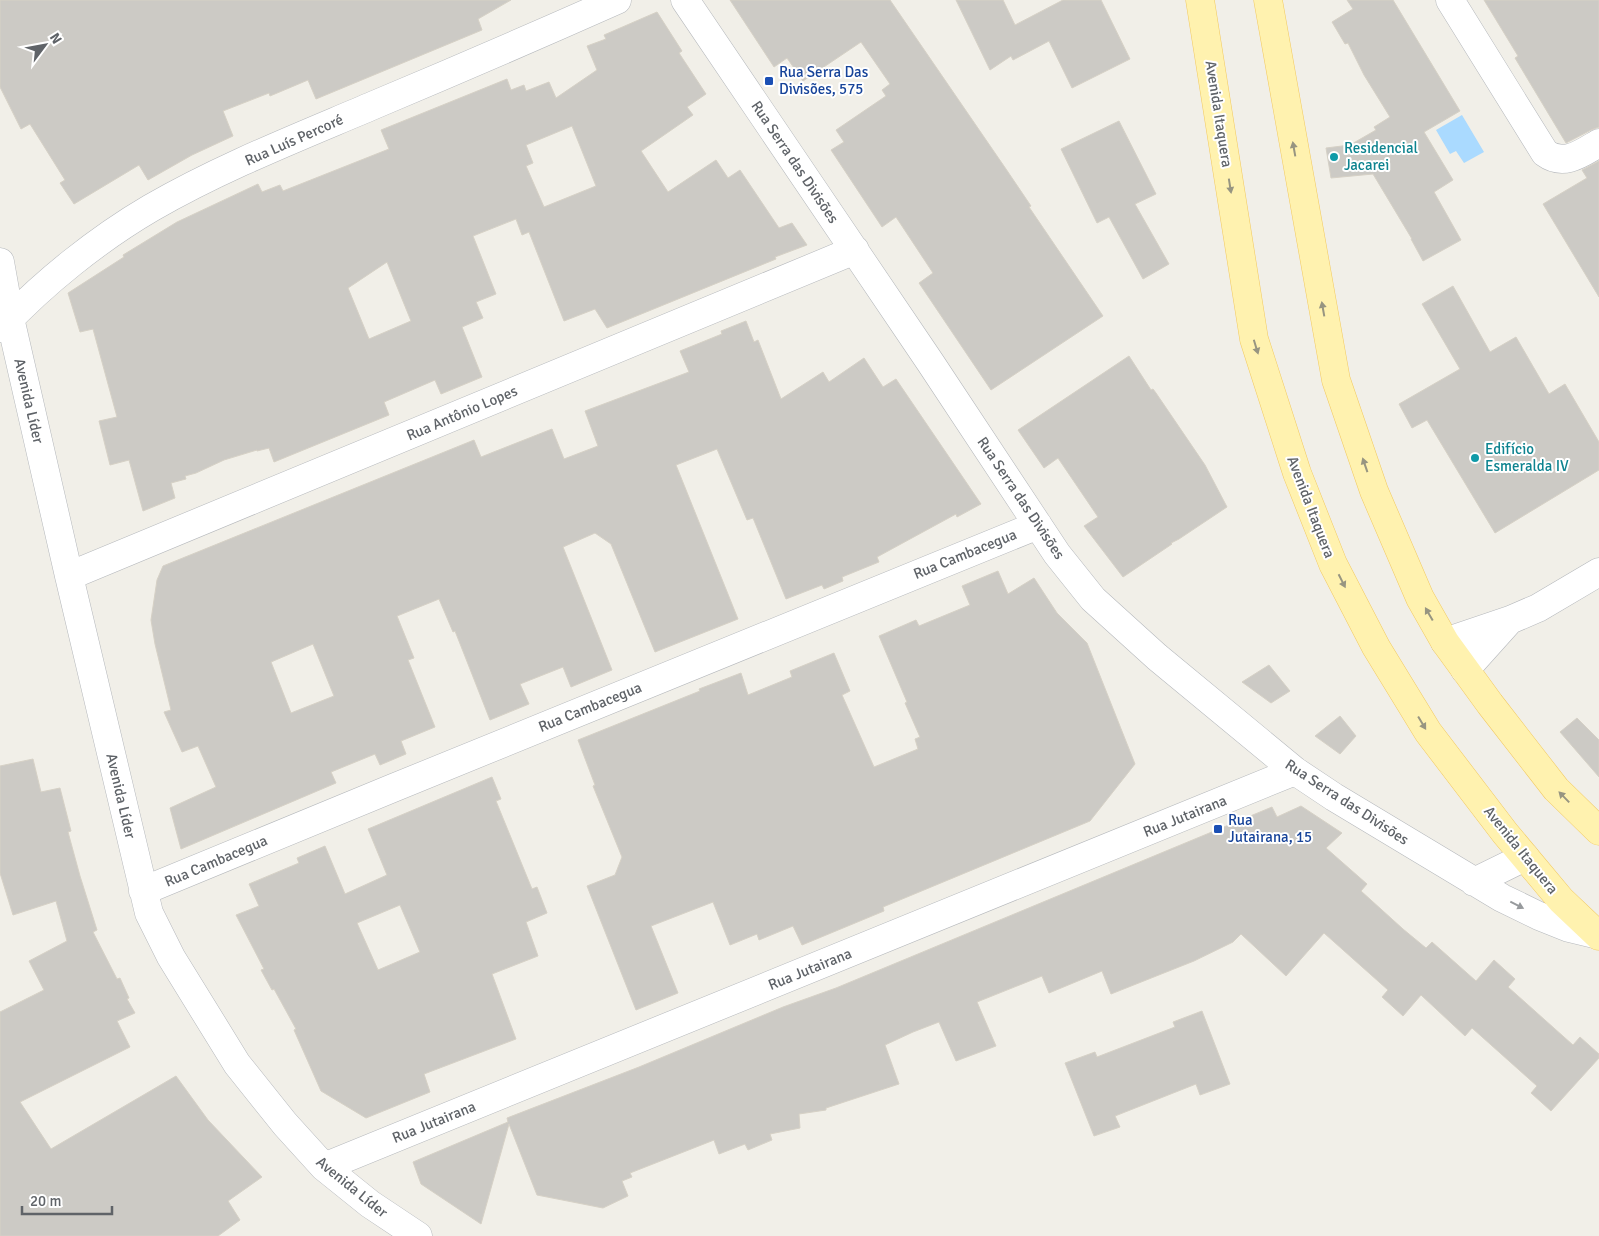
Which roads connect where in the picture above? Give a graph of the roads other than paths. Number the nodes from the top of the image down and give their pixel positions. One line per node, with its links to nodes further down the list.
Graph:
1 (617, 0): 9 (street, Rua Luís Percoré)
2 (685, 0): 7 (street, Rua Serra das Divisões)
3 (1200, 0): 18 (main road, Avenida Itaquera, one-way to 18)
4 (1268, 0): 14 (main road, one-way to 4)
5 (1450, 0): 6 (street)
6 (1599, 143)
7 (855, 250): 10 (street, Rua Serra das Divisões); 12 (street, Rua Antônio Lopes)
8 (0, 262): 9 (street, Avenida Líder)
9 (5, 324): 12 (street, Avenida Líder)
10 (1038, 525): 16 (street, Rua Serra das Divisões); 20 (street, Rua Cambacegua)
11 (1599, 572): 13 (street)
12 (68, 576): 20 (street, Avenida Líder)
13 (1510, 620): 14 (street); 15 (street)
14 (1445, 642): 15 (main road)
15 (1464, 670): 17 (main road, one-way to 15)
16 (1295, 771): 19 (street, Rua Serra das Divisões); 22 (street, Rua Jutairana)
17 (1599, 831)
18 (1525, 857): 19 (street); 21 (main road, Avenida Itaquera)
19 (1474, 882): 21 (street, Rua Serra das Divisões, one-way to 21)
20 (144, 891): 22 (street, Avenida Líder)
21 (1599, 935)
22 (324, 1167): 23 (street, Avenida Líder)
23 (418, 1236)

